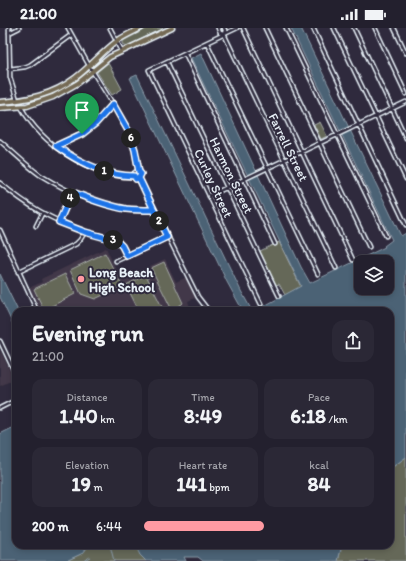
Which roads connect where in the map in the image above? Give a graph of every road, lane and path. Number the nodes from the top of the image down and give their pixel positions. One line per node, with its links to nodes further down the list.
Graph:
1 (9, 28): 18 (street)
2 (19, 28): 18 (street)
3 (68, 28): 20 (street)
4 (110, 28): 21 (street)
5 (141, 28): 21 (highway)
6 (172, 28): 23 (highway)
7 (218, 28): 19 (street)
8 (224, 28): 19 (street)
9 (237, 28): 19 (street)
10 (243, 28): 45 (street)
11 (265, 28): 43 (street)
12 (286, 28): 40 (street)
13 (313, 28): 39 (street)
14 (334, 28): 38 (street)
15 (354, 28): 37 (street)
16 (375, 28): 30 (street)
17 (394, 28): 24 (street)
18 (9, 33): 28 (street)
19 (224, 34): 22 (street); 46 (street, Farrell Street)
20 (71, 35): 27 (street); 28 (street)
21 (117, 41): 23 (street); 27 (highway)
22 (207, 42): 25 (street); 47 (street)
23 (122, 51): 29 (highway)
24 (406, 52)
25 (184, 53): 26 (street); 51 (street)
26 (167, 62): 54 (street, Harmon Street); 56 (street, Curley Street)
27 (89, 66): 29 (street); 31 (highway)
28 (10, 69): 31 (street)
29 (92, 72): 34 (street); 35 (highway)
30 (406, 94)
31 (18, 101): 32 (highway)
32 (0, 102)
33 (406, 102): 37 (street)
34 (113, 104): 44 (street); 48 (street)
35 (21, 107): 36 (highway); 44 (street)
36 (0, 108)
37 (392, 109): 38 (street); 41 (street)
38 (375, 117): 39 (street); 52 (street)
39 (358, 125): 40 (street); 60 (street)
40 (338, 134): 43 (street); 65 (street)
41 (406, 138)
42 (0, 141): 55 (street)
43 (319, 143): 45 (street); 68 (street)
44 (56, 146): 49 (street)
45 (302, 152): 46 (street); 70 (street)
46 (284, 160): 47 (street); 72 (street, Farrell Street)
47 (267, 168): 51 (street); 74 (street)
48 (139, 172): 49 (street); 50 (street)
49 (134, 176): 50 (street)
50 (139, 178): 57 (street)
51 (246, 178): 54 (street); 67 (street)
52 (406, 180)
53 (0, 183): 58 (street)
54 (227, 188): 56 (street); 75 (street, Harmon Street)
55 (72, 192): 57 (street); 59 (street)
56 (209, 196): 76 (street, Curley Street)
57 (154, 210): 66 (street)
58 (42, 214): 59 (street); 61 (street)
59 (59, 222): 63 (street)
60 (406, 225)
61 (36, 226)
62 (0, 230): 64 (street)
63 (85, 232): 69 (street); 73 (street)
64 (1, 234): 73 (street)
65 (386, 236)
66 (167, 237): 69 (street); 78 (street)
67 (275, 244)
68 (369, 247)
69 (127, 256): 71 (street)
70 (353, 260)
71 (116, 261)
72 (336, 268)
73 (18, 272): 77 (street)
74 (318, 274)
75 (279, 296)
76 (260, 304)
77 (35, 307)
78 (206, 307)
79 (0, 341): 80 (street)
80 (12, 367)
81 (12, 402): 82 (street)
82 (0, 408)

